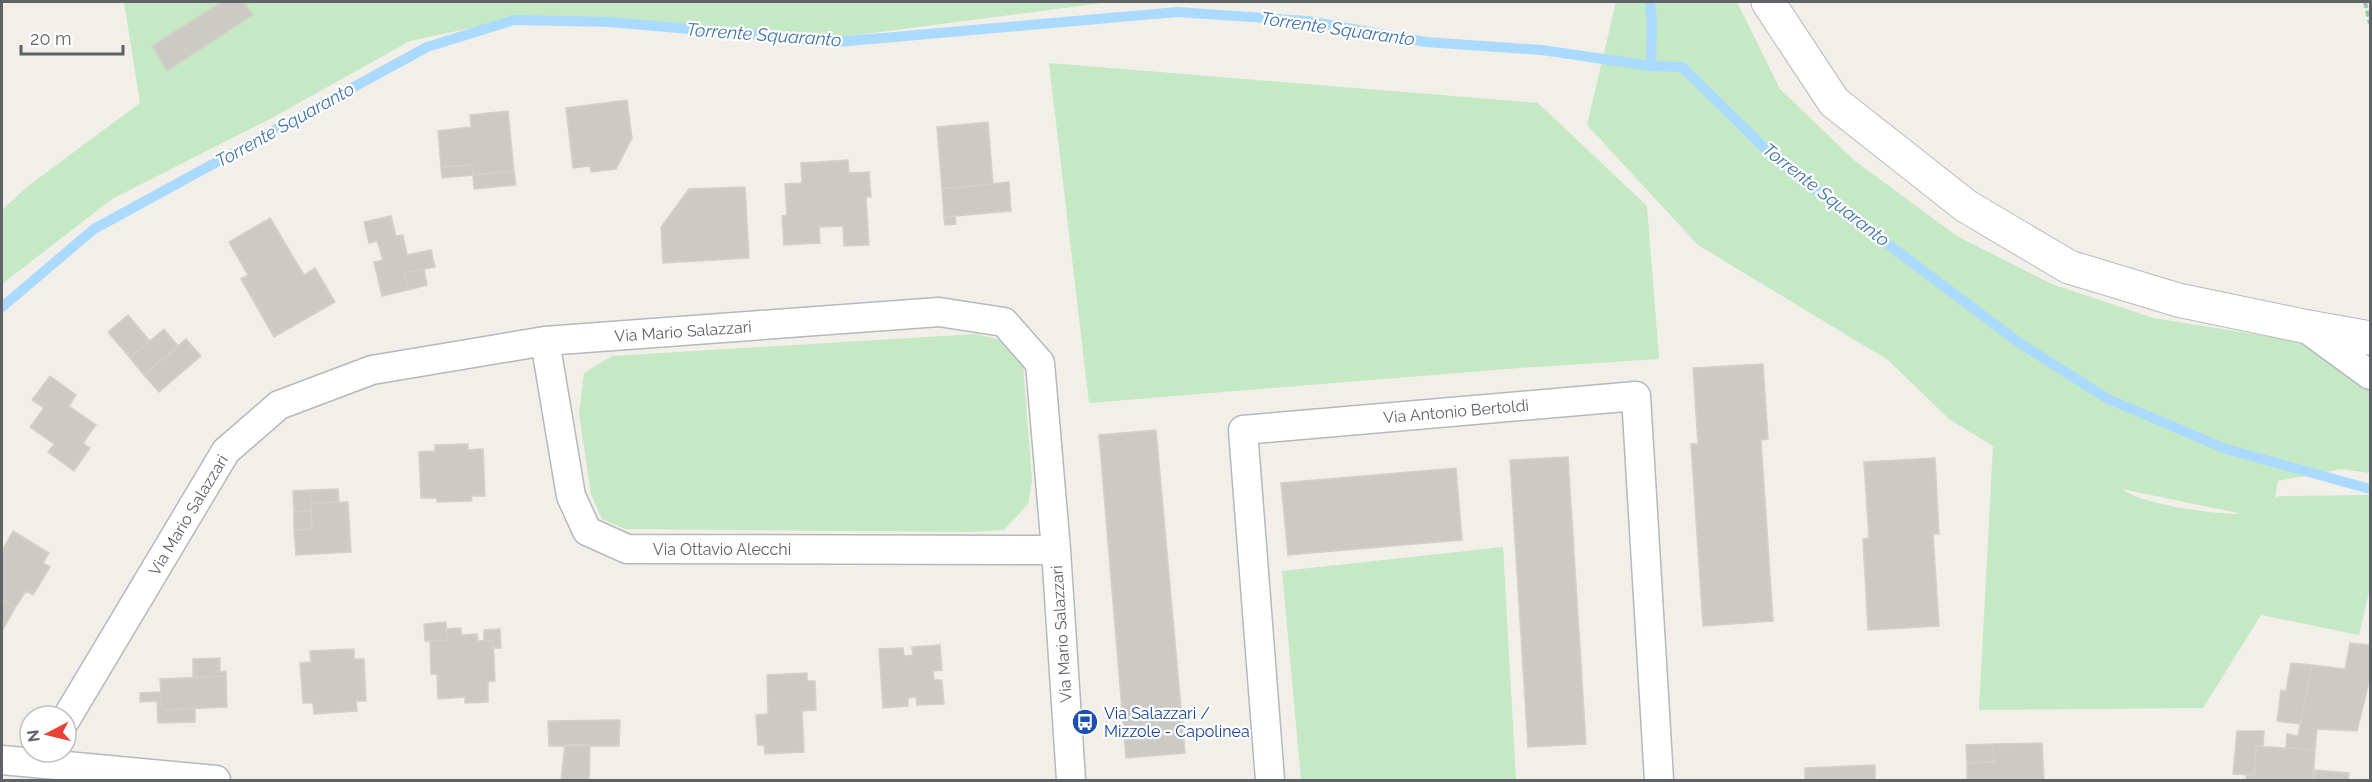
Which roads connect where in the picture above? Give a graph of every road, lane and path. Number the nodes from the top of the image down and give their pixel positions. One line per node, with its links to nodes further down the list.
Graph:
1 (1768, 2): 4 (street)
2 (2366, 2): 3 (path)
3 (2370, 24)
4 (2303, 326): 5 (street); 7 (street)
5 (2370, 338)
6 (545, 341): 8 (street, Via Ottavio Alecchi); 8 (street, Via Mario Salazzari); 9 (street, Via Mario Salazzari)
7 (2370, 375)
8 (1056, 550): 14 (street, Via Mario Salazzari)
9 (75, 704)
10 (18, 759): 11 (street)
11 (2, 760)
12 (78, 762): 13 (street)
13 (216, 780)
14 (1071, 780)
15 (1270, 780): 16 (street, Via Antonio Bertoldi)
16 (1659, 780)

